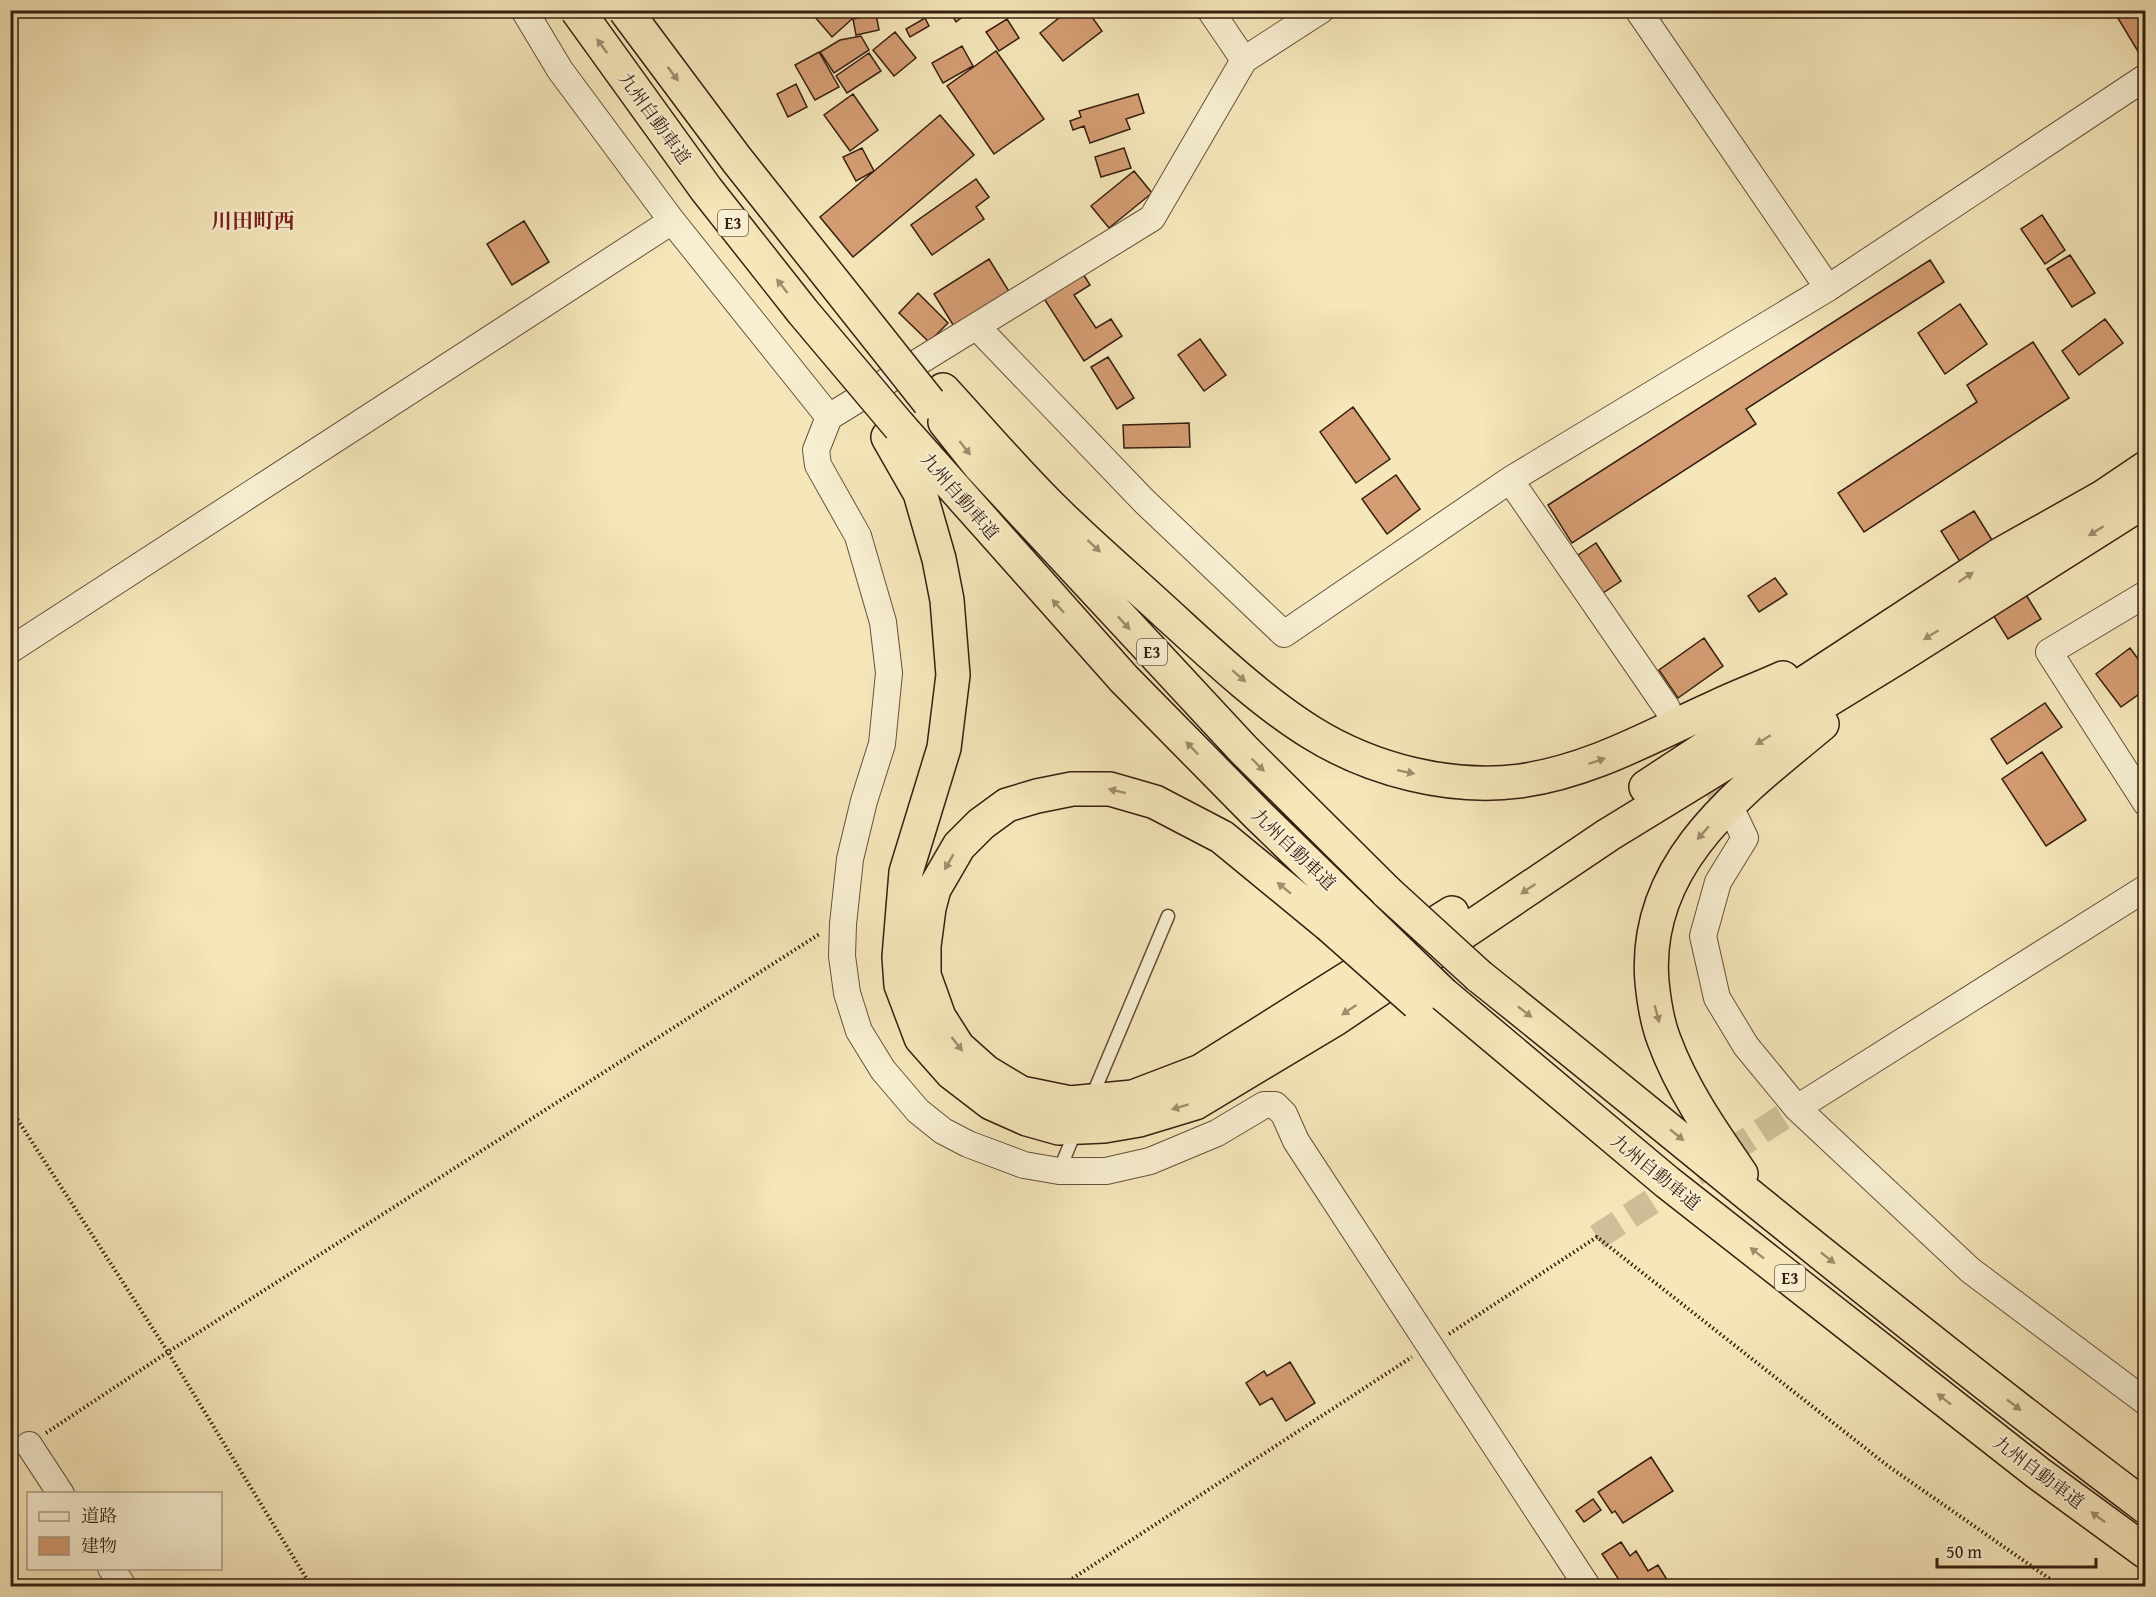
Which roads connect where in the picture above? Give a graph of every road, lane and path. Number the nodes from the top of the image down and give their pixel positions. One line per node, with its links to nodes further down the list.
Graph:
1 (524, 10): 9 (street)
2 (577, 10): 14 (highway, 九州自動車道 / E3, one-way to 2, bridge)
3 (625, 10): 12 (highway, one-way to 12, bridge)
4 (1210, 10): 7 (street)
5 (1321, 10): 7 (street)
6 (1638, 10): 10 (street)
7 (1244, 60): 11 (street)
8 (2145, 77): 10 (street)
9 (672, 221): 13 (street); 22 (street)
10 (1828, 288): 17 (street)
11 (977, 327): 13 (street); 17 (street)
12 (936, 396): 21 (highway, one-way to 21); 36 (highway, 九州自動車道 / E3, one-way to 36, bridge)
13 (829, 417): 30 (street)
14 (894, 432): 23 (highway, one-way to 14); 29 (highway, 九州自動車道 / E3, one-way to 14)
15 (2145, 442): 18 (highway)
16 (2145, 468): 18 (highway)
17 (1510, 480): 24 (street)
18 (2103, 496): 21 (highway, one-way to 18)
19 (2145, 500): 23 (highway, one-way to 23)
20 (2145, 594): 25 (street)
21 (1865, 644): 29 (highway, one-way to 21)
22 (10, 650)
23 (1903, 654): 36 (highway, one-way to 36)
24 (1667, 708)
25 (2145, 803)
26 (1736, 819): 33 (street)
27 (2145, 888): 33 (street)
28 (1168, 916): 31 (lane)
29 (1341, 916): 43 (highway, 九州自動車道 / E3, one-way to 29, bridge)
30 (843, 924): 35 (street); 38 (path)
31 (1096, 1087)
32 (10, 1108): 38 (path)
33 (1797, 1108): 39 (street)
34 (1071, 1142): 35 (lane)
35 (1059, 1171): 37 (street)
36 (1785, 1224): 42 (highway, 九州自動車道 / E3, one-way to 42)
37 (1430, 1346): 47 (path); 48 (street); 49 (path)
38 (168, 1352): 40 (path); 46 (path)
39 (2145, 1402)
40 (29, 1445): 41 (street)
41 (60, 1492)
42 (2145, 1507)
43 (2145, 1552)
44 (112, 1570): 45 (street)
45 (123, 1587)
46 (311, 1587)
47 (1061, 1587)
48 (1587, 1587)
49 (2060, 1587)

